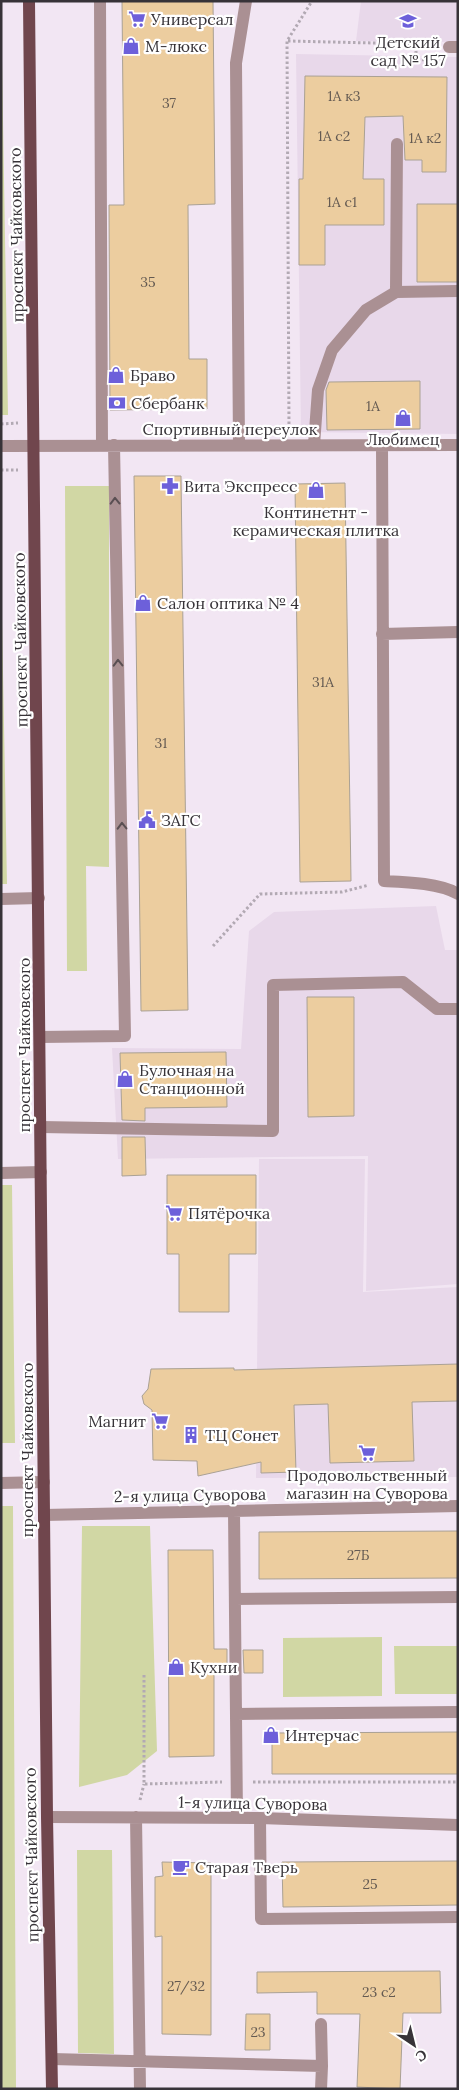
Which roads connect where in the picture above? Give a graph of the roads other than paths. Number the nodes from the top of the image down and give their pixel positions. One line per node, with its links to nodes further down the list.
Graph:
1 (29, 1): 13 (main road, проспект Чайковского)
2 (100, 1): 7 (street)
3 (246, 1): 8 (street)
4 (397, 144): 6 (street)
5 (458, 291): 6 (street)
6 (396, 292): 9 (street)
7 (108, 445): 8 (street, Спортивный переулок); 13 (street, Спортивный переулок); 20 (street, one-way to 7)
8 (239, 445): 9 (street, Спортивный переулок)
9 (314, 445): 10 (street, Спортивный переулок)
10 (382, 445): 11 (street, Спортивный переулок); 15 (street)
11 (458, 445)
12 (1, 446): 13 (street, Спортивный переулок)
13 (35, 446): 17 (main road, проспект Чайковского)
14 (458, 632): 15 (street)
15 (382, 634): 16 (street)
16 (458, 894)
17 (39, 898): 18 (street); 20 (main road, проспект Чайковского)
18 (1, 899)
19 (458, 1009): 21 (street)
20 (40, 1037): 21 (main road, проспект Чайковского)
21 (40, 1127): 23 (main road, проспект Чайковского)
22 (1, 1172): 23 (street)
23 (41, 1172): 24 (main road, проспект Чайковского)
24 (44, 1482): 25 (street); 28 (main road, проспект Чайковского)
25 (1, 1483)
26 (458, 1506): 27 (street, 2-я улица Суворова)
27 (234, 1511): 28 (street, 2-я улица Суворова); 30 (street)
28 (44, 1515): 33 (main road, проспект Чайковского)
29 (458, 1597): 30 (street)
30 (235, 1599): 32 (street)
31 (458, 1712): 32 (street)
32 (236, 1714): 35 (street)
33 (47, 1817): 34 (street, 1-я улица Суворова); 40 (main road, проспект Чайковского)
34 (136, 1817): 35 (street, 1-я улица Суворова); 41 (street)
35 (237, 1818): 36 (street, 1-я улица Суворова)
36 (260, 1818): 37 (street, 1-я улица Суворова); 38 (street)
37 (458, 1825)
38 (458, 1917)
39 (321, 2024): 42 (street)
40 (52, 2060): 41 (street); 43 (main road, проспект Чайковского)
41 (140, 2061): 42 (street); 44 (street)
42 (322, 2066): 45 (street)
43 (52, 2089)
44 (140, 2089)
45 (322, 2089)

